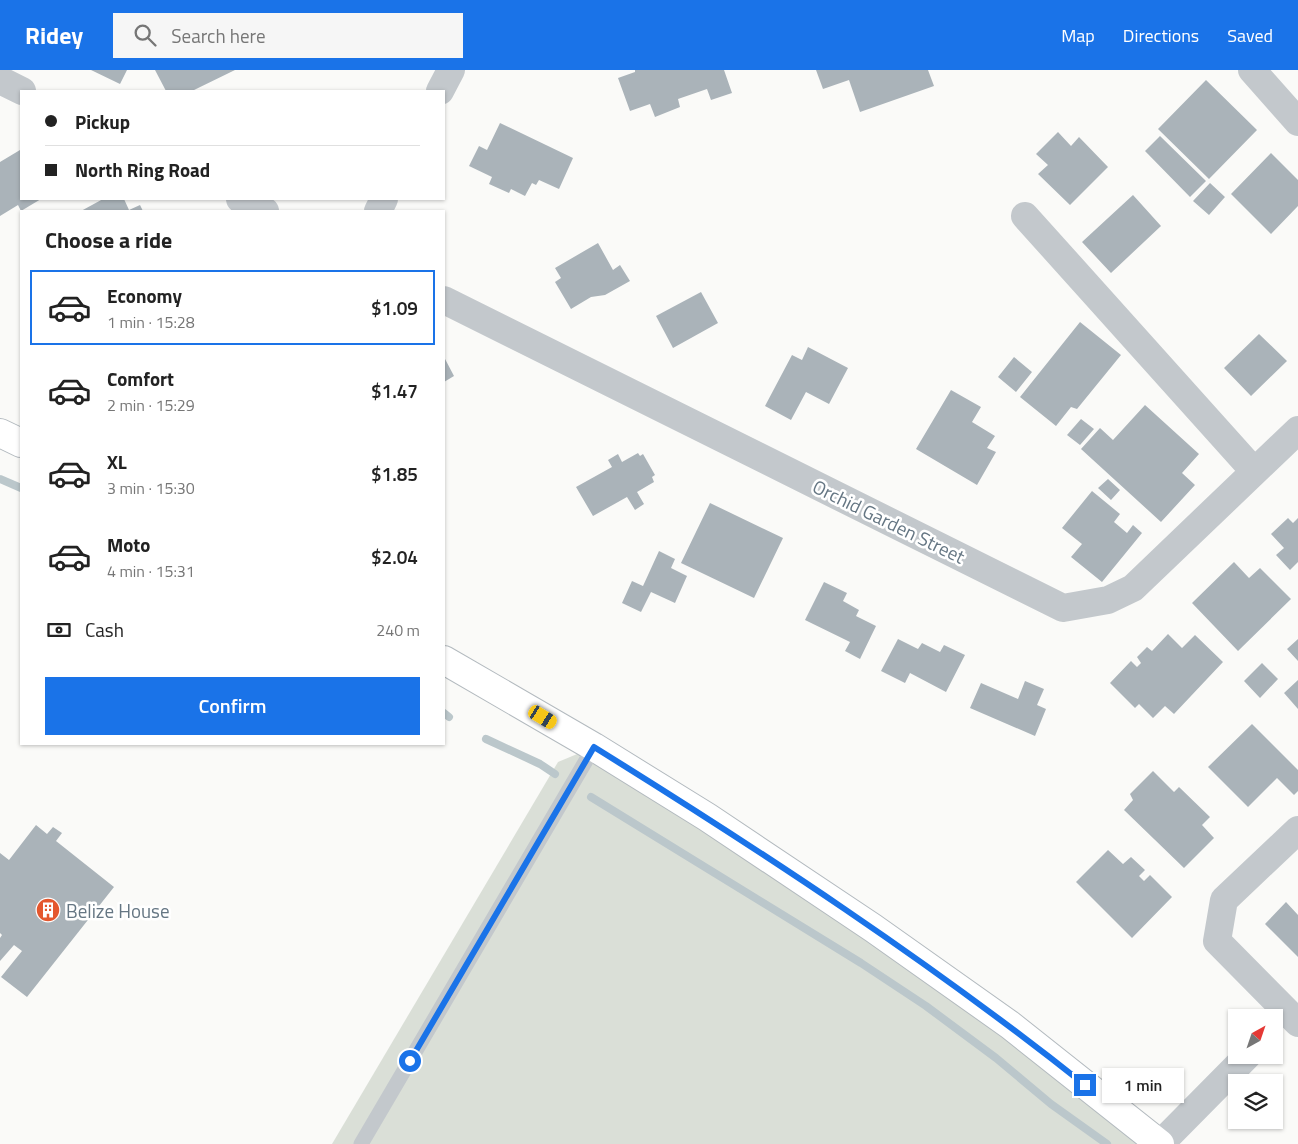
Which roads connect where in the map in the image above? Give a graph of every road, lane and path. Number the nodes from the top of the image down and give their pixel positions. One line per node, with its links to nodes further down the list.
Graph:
1 (451, 70): 5 (street)
2 (1252, 70): 6 (street)
3 (0, 80): 4 (street)
4 (20, 90)
5 (441, 90)
6 (1298, 122)
7 (242, 200): 8 (street)
8 (263, 210)
9 (1025, 216): 14 (street)
10 (445, 300): 14 (street, Orchid Garden Street)
11 (1298, 430): 14 (street, Orchid Garden Street)
12 (0, 433): 13 (main road)
13 (20, 443)
14 (1254, 471)
15 (445, 661): 16 (main road)
16 (594, 747): 20 (lane); 21 (main road)
17 (1298, 830): 18 (street)
18 (1287, 1022)
19 (1239, 1064): 21 (street)
20 (361, 1144)
21 (1160, 1144)

